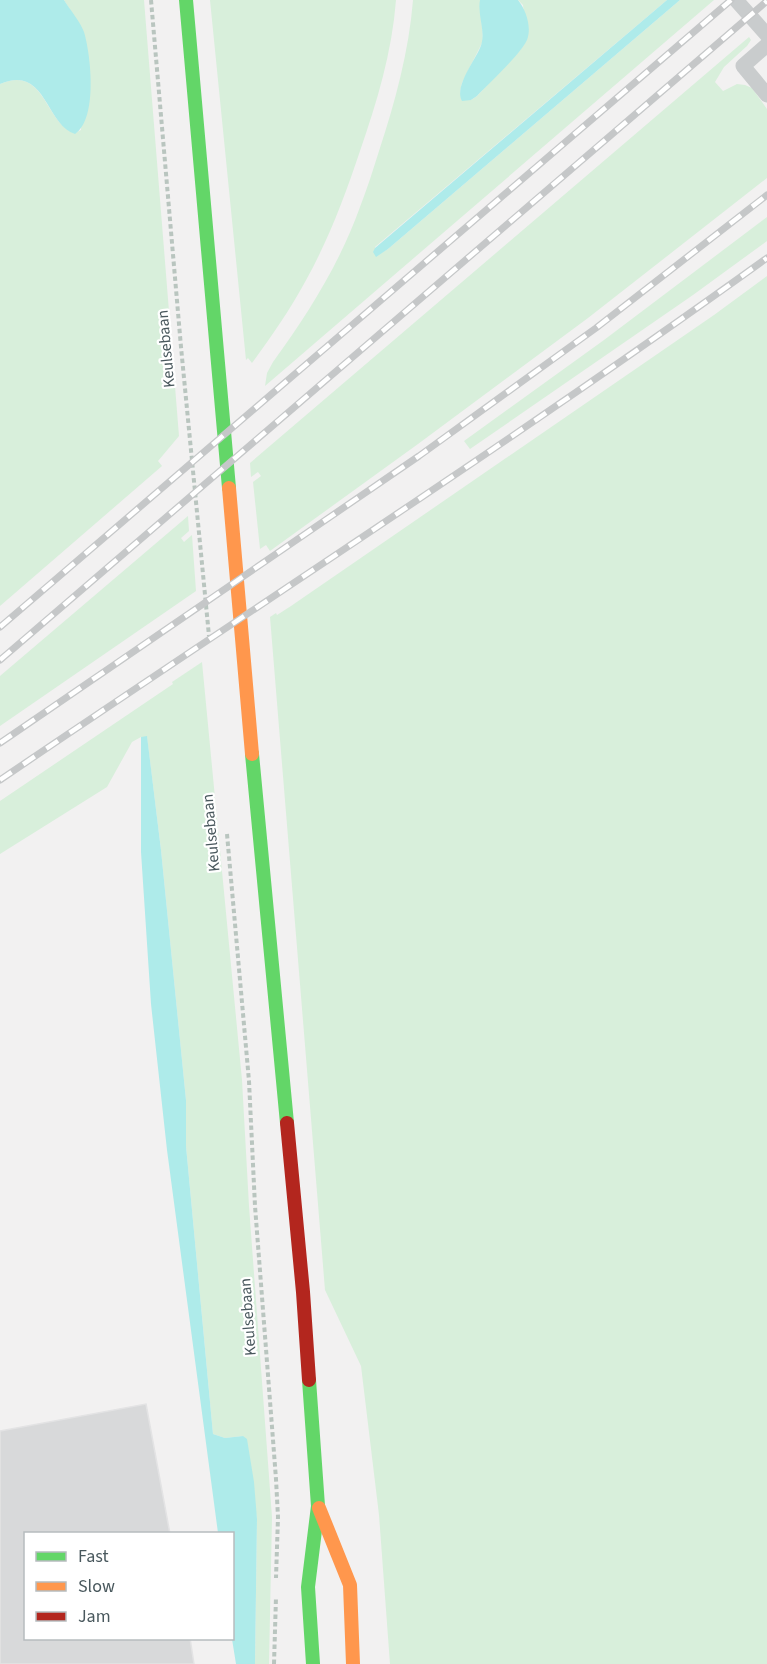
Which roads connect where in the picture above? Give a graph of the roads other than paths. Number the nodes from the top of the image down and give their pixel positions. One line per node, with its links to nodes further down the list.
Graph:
1 (186, 0): 6 (main road)
2 (736, 0): 3 (lane)
3 (767, 35)
4 (767, 45): 5 (lane)
5 (767, 95)
6 (318, 1506): 7 (main road); 8 (main road)
7 (313, 1664)
8 (353, 1664)

